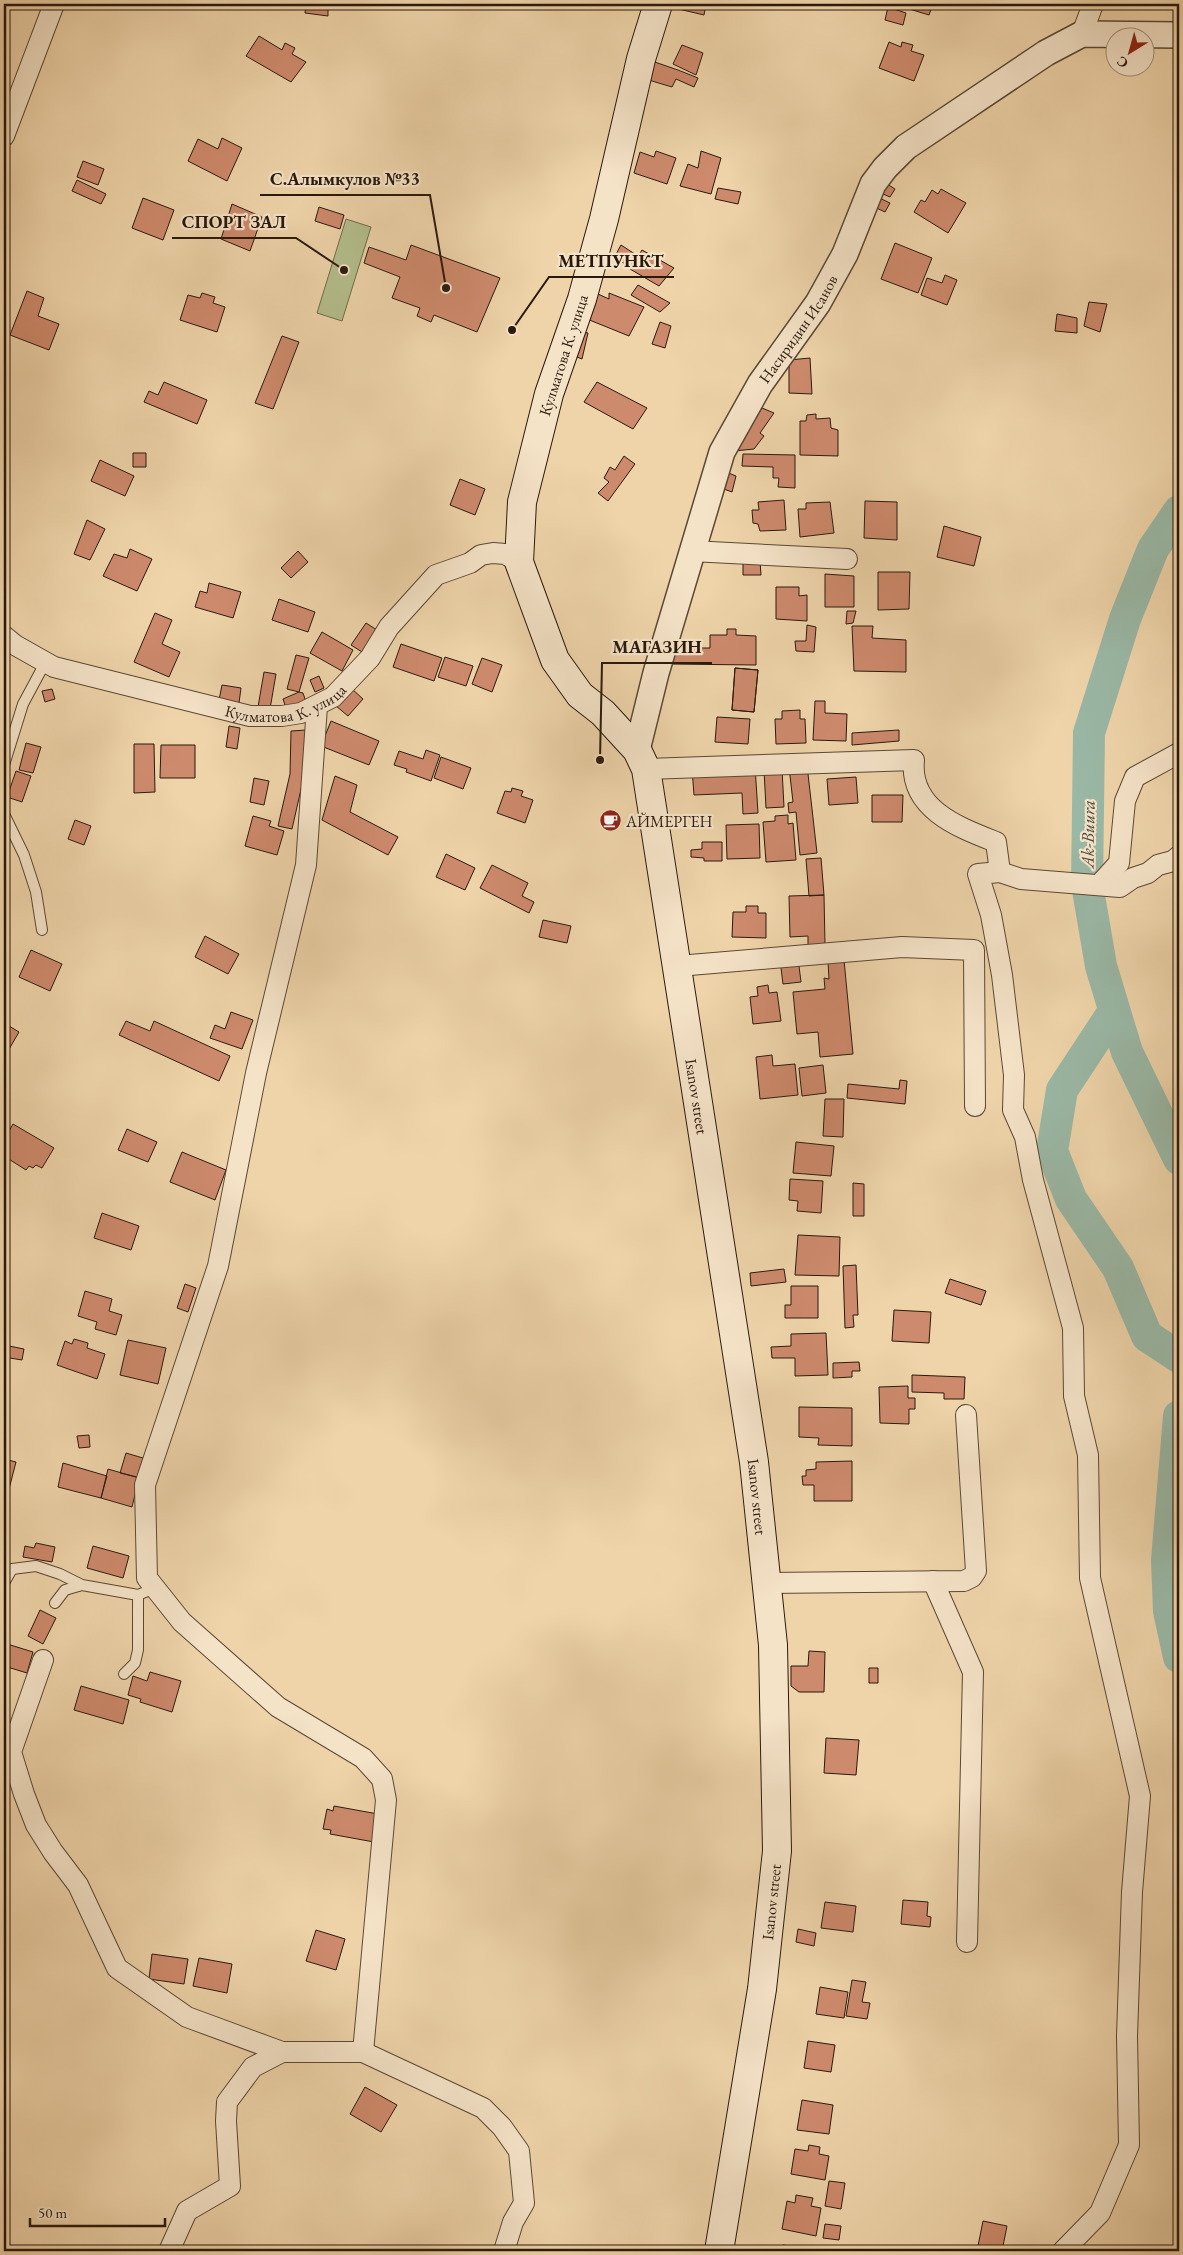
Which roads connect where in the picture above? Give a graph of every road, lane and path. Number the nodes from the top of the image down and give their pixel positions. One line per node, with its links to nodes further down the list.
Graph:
1 (54, 4): 6 (street)
2 (658, 4): 9 (main road, Кулматова К. улица)
3 (1093, 4): 4 (street)
4 (1082, 34): 5 (street); 7 (street, Насиридин Исанов)
5 (1179, 35)
6 (4, 136)
7 (691, 551): 8 (street); 14 (street, Насиридин Исанов)
8 (847, 559)
9 (519, 562): 12 (street, Кулматова К. улица); 14 (main road, Кулматова К. улица)
10 (4, 636): 11 (street, Кулматова К. улица)
11 (45, 663): 12 (street, Кулматова К. улица); 15 (lane)
12 (316, 706): 28 (street)
13 (1179, 753): 19 (street)
14 (641, 759): 18 (street); 21 (main road, Isanov street)
15 (4, 765)
16 (4, 814): 20 (lane)
17 (1179, 856): 19 (street)
18 (1000, 872): 19 (street); 38 (street)
19 (1100, 884)
20 (42, 930)
21 (678, 966): 22 (street); 26 (main road, Isanov street)
22 (975, 1106)
23 (966, 1415): 24 (street)
24 (933, 1581): 26 (street); 32 (street)
25 (4, 1582): 27 (lane)
26 (766, 1583): 37 (main road, Isanov street)
27 (82, 1585): 28 (lane); 29 (lane)
28 (147, 1592): 31 (lane); 34 (street)
29 (55, 1603)
30 (43, 1660): 33 (street)
31 (124, 1674)
32 (967, 1942)
33 (282, 2052): 34 (street); 35 (street)
34 (364, 2052): 36 (street)
35 (169, 2251)
36 (504, 2251)
37 (719, 2251)
38 (1064, 2251)

